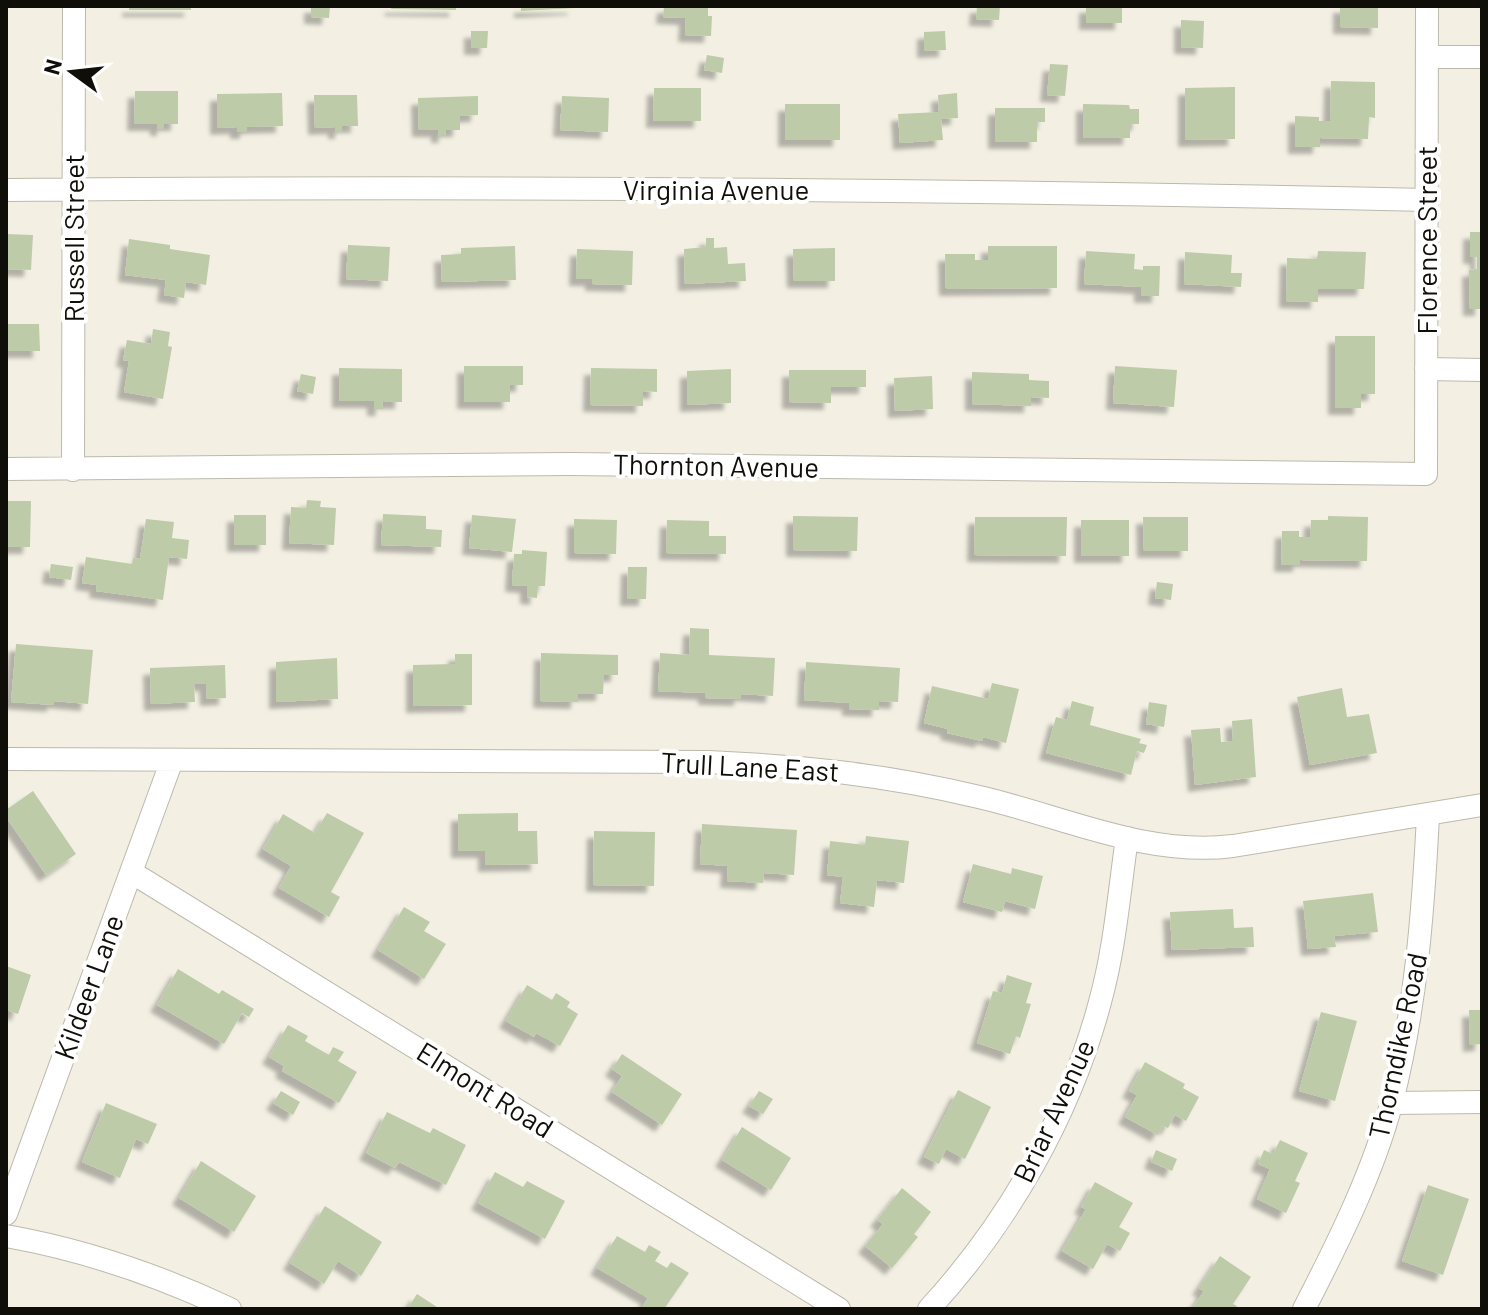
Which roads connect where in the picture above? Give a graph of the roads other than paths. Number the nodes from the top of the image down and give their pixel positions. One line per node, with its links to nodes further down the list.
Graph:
1 (74, 6): 5 (street, Russell Street)
2 (1427, 6): 3 (street, Florence Street)
3 (1427, 57): 4 (street); 7 (street, Florence Street)
4 (1482, 57)
5 (74, 189): 6 (street, Virginia Avenue); 7 (street, Virginia Avenue); 11 (street, Russell Street)
6 (6, 190)
7 (1427, 200): 8 (street, Florence Street)
8 (1426, 369): 9 (street); 12 (street, Florence Street)
9 (1482, 370)
10 (6, 469): 11 (street, Thornton Avenue)
11 (73, 470): 12 (street, Thornton Avenue)
12 (1426, 474)
13 (6, 759): 14 (street, Trull Lane East)
14 (172, 760): 17 (street, Trull Lane East); 18 (street, Kildeer Lane)
15 (1482, 805): 16 (street, Trull Lane East)
16 (1428, 816): 17 (street, Trull Lane East); 20 (street, Thorndike Road)
17 (1127, 838): 25 (street, Briar Avenue)
18 (131, 872): 21 (street, Kildeer Lane); 24 (street, Elmont Road)
19 (1482, 1102): 20 (street)
20 (1392, 1103): 26 (street, Thorndike Road)
21 (6, 1214)
22 (6, 1236): 23 (street)
23 (230, 1309)
24 (839, 1309)
25 (929, 1309)
26 (1304, 1309)

